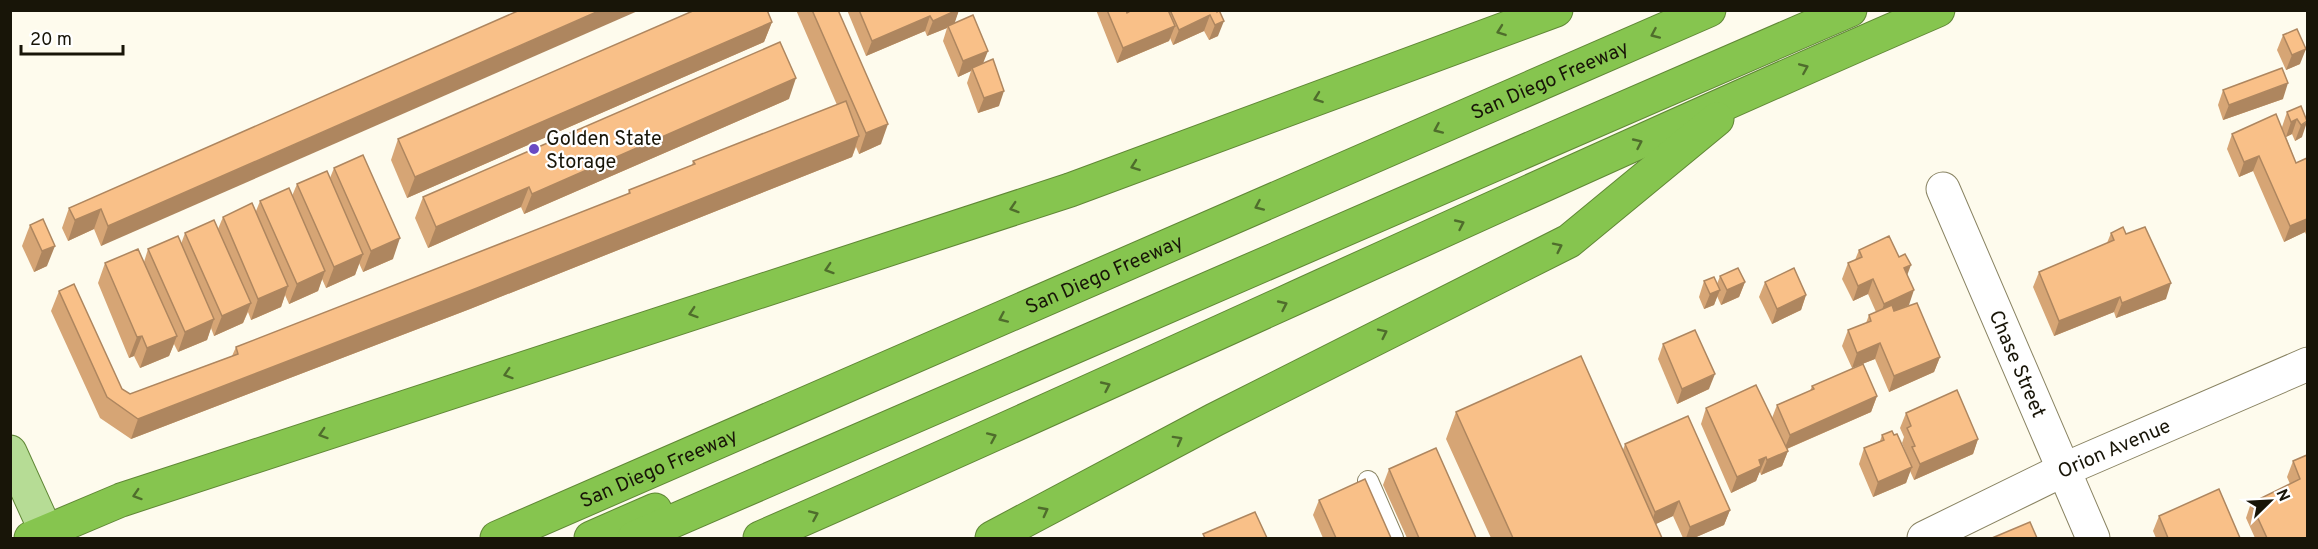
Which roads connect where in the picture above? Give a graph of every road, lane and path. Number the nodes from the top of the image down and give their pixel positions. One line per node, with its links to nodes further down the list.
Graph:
1 (1556, 10): 12 (highway, one-way to 12)
2 (1709, 10): 13 (highway, San Diego Freeway, one-way to 13)
3 (1804, 10): 14 (highway)
4 (1850, 10): 15 (highway)
5 (1938, 10): 6 (highway, one-way to 5)
6 (1751, 92): 16 (highway, one-way to 6); 17 (highway, one-way to 6)
7 (1943, 189): 10 (street, Chase Street)
8 (2307, 364): 10 (street, Orion Avenue)
9 (10, 452): 12 (main road)
10 (2063, 470): 19 (street, Orion Avenue); 20 (street, Chase Street)
11 (1368, 481): 18 (lane)
12 (42, 536)
13 (497, 538)
14 (591, 538)
15 (634, 538)
16 (760, 538)
17 (992, 538)
18 (1393, 538)
19 (1924, 538)
20 (2093, 538)

